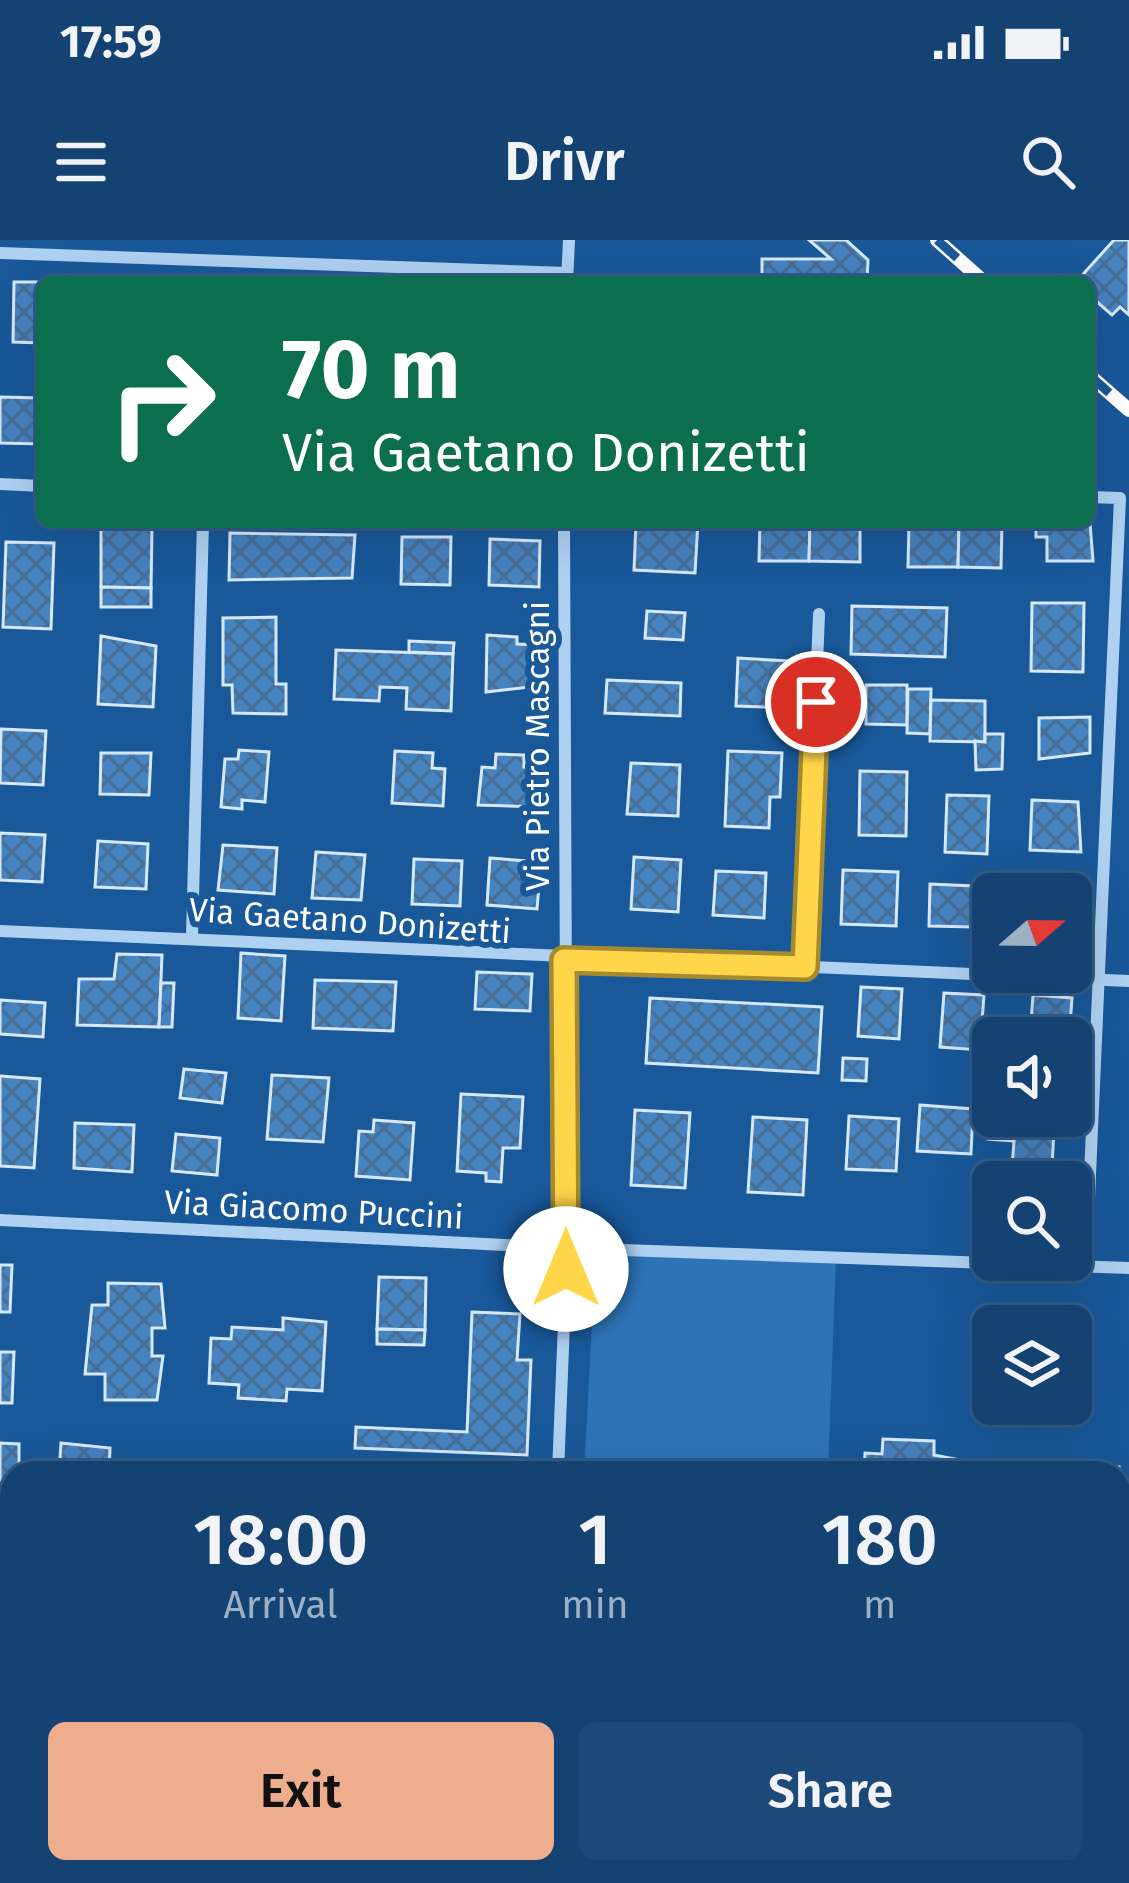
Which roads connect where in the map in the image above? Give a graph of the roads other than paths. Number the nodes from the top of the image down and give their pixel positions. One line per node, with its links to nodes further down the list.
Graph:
1 (569, 240): 4 (street)
2 (0, 254): 3 (street)
3 (520, 276)
4 (567, 276)
5 (0, 484): 6 (street)
6 (36, 486)
7 (1095, 497): 15 (street)
8 (202, 528): 12 (street)
9 (564, 528): 13 (street, Via Pietro Mascagni)
10 (819, 614): 14 (street)
11 (0, 931): 12 (street, Via Gaetano Donizetti)
12 (192, 936): 13 (street, Via Gaetano Donizetti)
13 (564, 960): 14 (street, Via Gaetano Donizetti); 19 (street, Via Pietro Mascagni)
14 (805, 967): 15 (street, Via Gaetano Donizetti)
15 (1100, 978): 16 (street, Via Gaetano Donizetti); 17 (street)
16 (1129, 980)
17 (1091, 1161)
18 (0, 1220): 19 (street, Via Giacomo Puccini)
19 (567, 1248): 20 (street, Via Giacomo Puccini); 23 (street, Via Pietro Mascagni)
20 (972, 1261)
21 (1092, 1265): 22 (street, Via Giacomo Puccini)
22 (1129, 1268)
23 (558, 1461)

